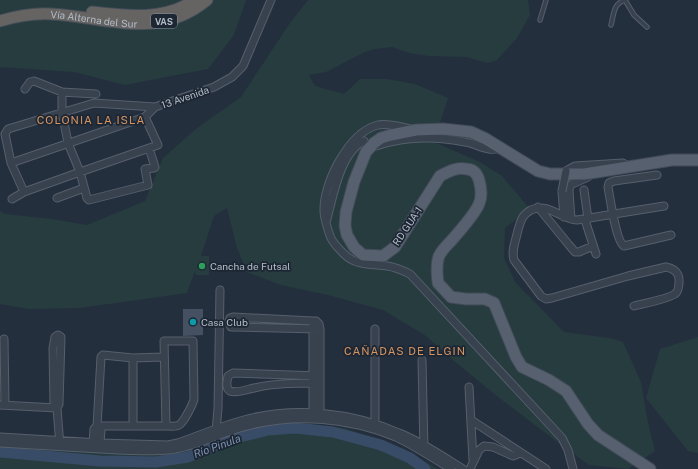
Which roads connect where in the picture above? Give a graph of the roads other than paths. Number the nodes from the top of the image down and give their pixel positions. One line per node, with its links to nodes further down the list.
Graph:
1 (194, 0): 8 (highway, Vía Alterna del Sur / VAS)
2 (207, 0): 8 (highway, Vía Alterna del Sur / VAS)
3 (271, 0): 16 (street, 13 Avenida)
4 (546, 0): 9 (lane)
5 (625, 0): 11 (lane); 12 (lane)
6 (52, 10): 7 (highway, Vía Alterna del Sur / VAS); 8 (highway, Vía Alterna del Sur / VAS); 10 (highway, Vía Alterna del Sur / VAS)
7 (0, 14)
8 (117, 19)
9 (540, 20)
10 (0, 22)
11 (611, 25)
12 (647, 27)
13 (25, 89): 14 (street)
14 (62, 92): 15 (street); 17 (street)
15 (96, 94)
16 (154, 108): 17 (street); 18 (street, 13 Avenida)
17 (62, 112): 22 (street); 27 (street)
18 (145, 117): 22 (street, 13 Avenida); 24 (street)
19 (368, 130): 20 (street); 23 (street); 42 (street)
20 (416, 130): 23 (main road, RD GUA-1); 25 (main road, RD GUA-1)
21 (364, 141): 42 (street)
22 (68, 143): 27 (street, 13 Avenida); 29 (street)
23 (377, 143): 25 (street); 79 (main road, RD GUA-1)
24 (149, 148): 29 (street); 32 (street)
25 (501, 148): 30 (main road, RD GUA-1)
26 (698, 160): 28 (main road, RD GUA-1)
27 (11, 163): 34 (street)
28 (630, 167): 30 (main road, RD GUA-1); 40 (street, bridge)
29 (80, 172): 32 (street); 34 (street)
30 (600, 172): 40 (street)
31 (657, 175): 39 (street)
32 (84, 188): 35 (street)
33 (584, 190): 41 (street)
34 (24, 192): 36 (street)
35 (57, 198)
36 (12, 199)
37 (664, 206): 39 (street)
38 (538, 207): 40 (street); 44 (street); 47 (street)
39 (613, 214): 41 (street); 43 (street)
40 (567, 218): 41 (street)
41 (587, 220): 44 (street)
42 (326, 221): 78 (street)
43 (671, 234)
44 (593, 246): 45 (street)
45 (596, 254)
46 (220, 290): 58 (street)
47 (634, 306)
48 (317, 328): 48 (street); 54 (street)
49 (375, 329): 64 (street)
50 (4, 339): 56 (street)
51 (163, 357): 52 (street); 63 (street); 63 (street)
52 (133, 358): 61 (street); 62 (street)
53 (422, 360): 71 (street)
54 (316, 380): 54 (street); 59 (street)
55 (469, 387): 60 (street)
56 (3, 405): 57 (street)
57 (57, 408): 57 (street); 69 (street)
58 (218, 413): 65 (street); 66 (street)
59 (316, 416): 64 (street); 65 (street)
60 (471, 420): 72 (street); 73 (street)
61 (97, 426): 62 (street); 70 (street)
62 (133, 426): 63 (street)
63 (166, 426)
64 (375, 427): 71 (street)
65 (216, 432): 66 (street); 70 (street)
66 (202, 434): 70 (street)
67 (0, 437): 69 (street)
68 (0, 443): 69 (street)
69 (60, 444): 70 (street)
70 (97, 445)
71 (424, 449): 74 (street); 75 (street)
72 (519, 452): 73 (street); 77 (street)
73 (473, 460): 76 (street)
74 (451, 469)
75 (463, 469)
76 (470, 469)
77 (546, 469)
78 (573, 469)
79 (650, 469)

